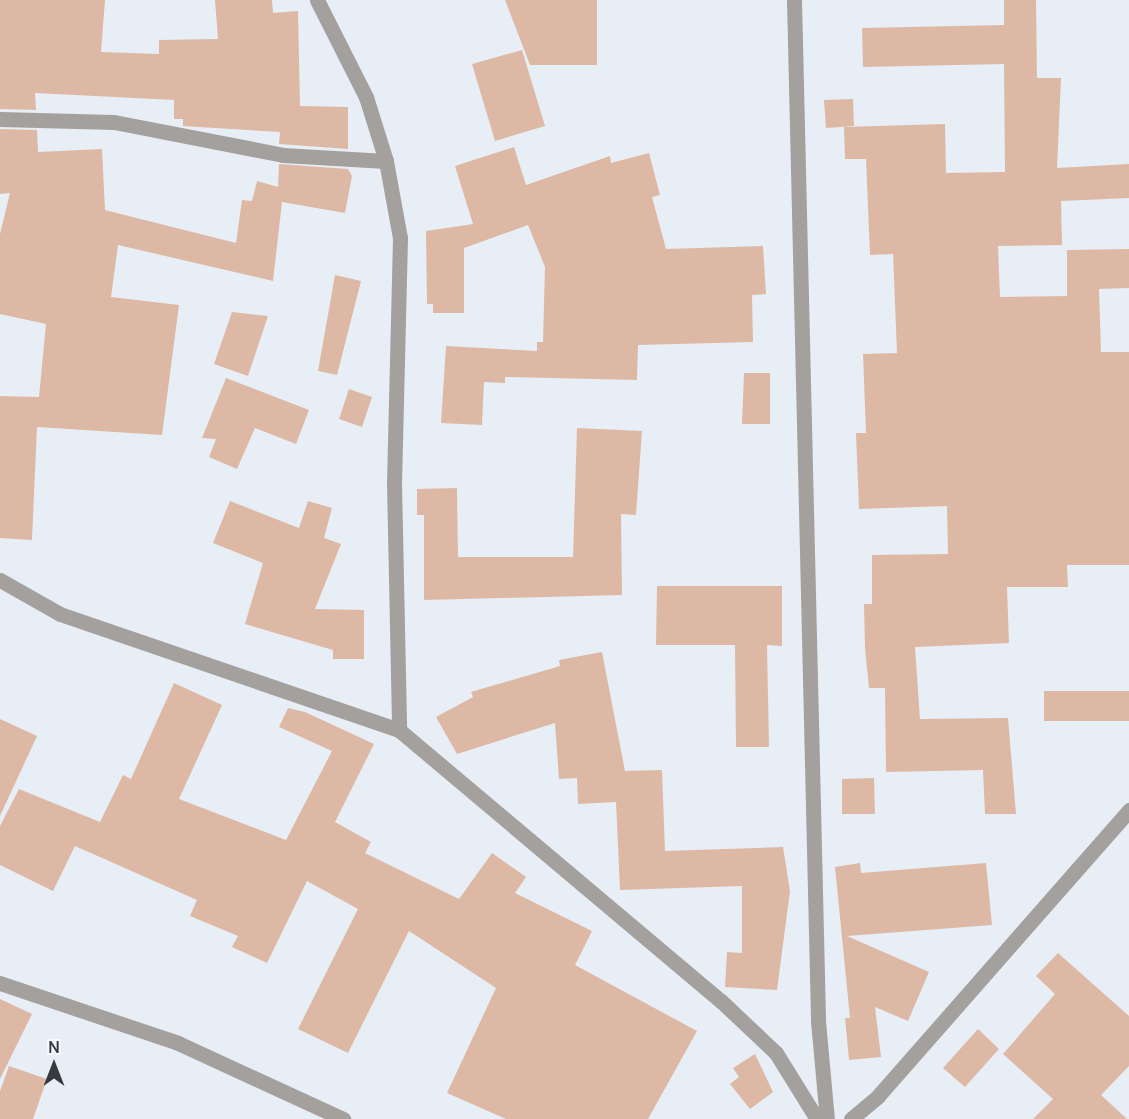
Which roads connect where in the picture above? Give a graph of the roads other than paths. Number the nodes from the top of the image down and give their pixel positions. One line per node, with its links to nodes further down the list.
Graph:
1 (317, 0): 4 (street)
2 (794, 0): 11 (street)
3 (0, 119): 4 (street)
4 (386, 161): 6 (street)
5 (0, 580): 6 (street)
6 (399, 730): 10 (street)
7 (1129, 810): 12 (street)
8 (0, 983): 9 (street)
9 (343, 1119)
10 (817, 1119)
11 (827, 1119)
12 (851, 1119)

